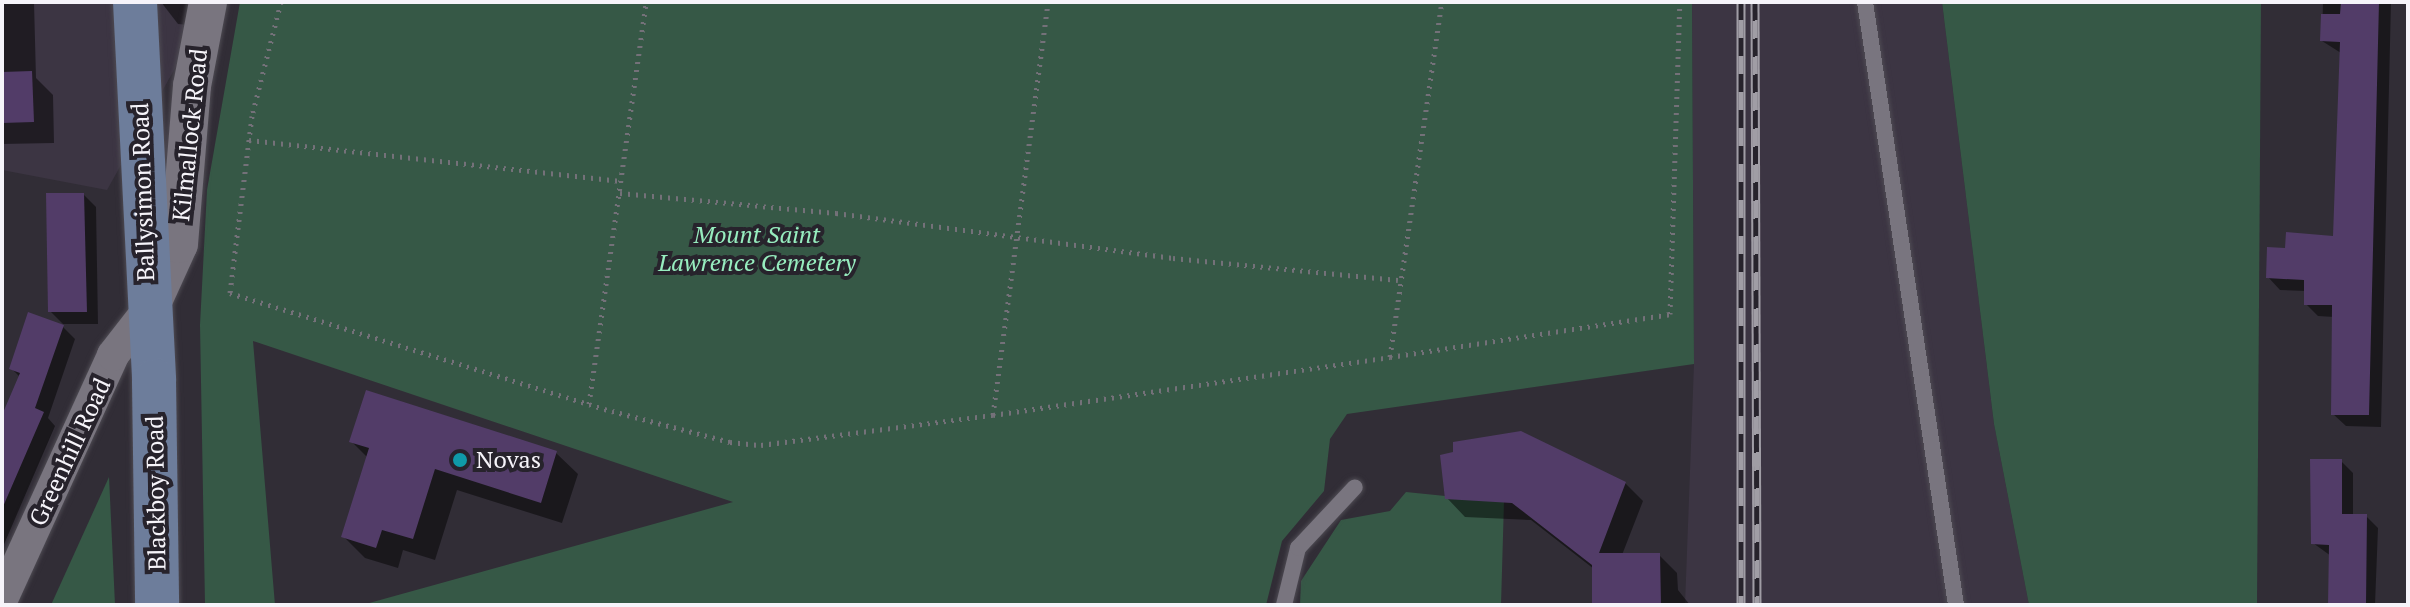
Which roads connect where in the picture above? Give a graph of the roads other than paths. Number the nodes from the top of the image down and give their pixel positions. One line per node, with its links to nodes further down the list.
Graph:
1 (135, 2): 4 (main road, Ballysimon Road)
2 (208, 2): 4 (street, Kilmallock Road)
3 (1865, 2): 10 (lane)
4 (148, 310): 5 (main road, Ballysimon Road); 7 (street, Greenhill Road)
5 (154, 381): 8 (main road, Blackboy Road)
6 (1355, 487): 9 (lane)
7 (2, 599)
8 (157, 605)
9 (1284, 605)
10 (1956, 605)

